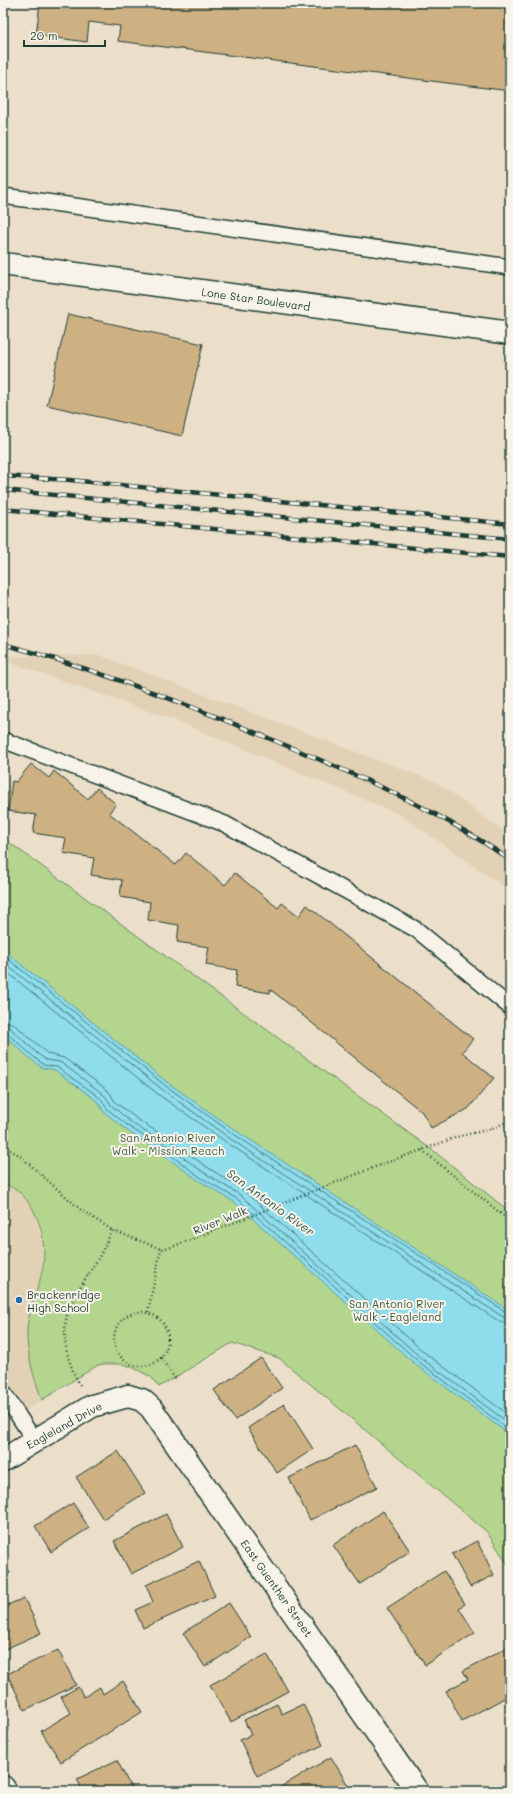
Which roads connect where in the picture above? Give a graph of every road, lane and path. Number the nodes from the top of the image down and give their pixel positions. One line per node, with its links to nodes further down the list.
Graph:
1 (3, 196): 3 (lane)
2 (3, 264): 4 (street, Lone Star Boulevard)
3 (510, 267)
4 (510, 332)
5 (3, 740): 6 (lane)
6 (510, 1007)
7 (510, 1121): 9 (path, River Walk)
8 (3, 1146): 11 (path, River Walk)
9 (422, 1150): 10 (path); 12 (path, River Walk)
10 (510, 1221)
11 (112, 1230): 12 (path, River Walk); 15 (path)
12 (161, 1249): 13 (path)
13 (148, 1312): 14 (path); 14 (path)
14 (160, 1358): 16 (path)
15 (75, 1376)
16 (176, 1380)
17 (3, 1392): 19 (lane)
18 (128, 1396): 19 (street, Eagleland Drive); 23 (street, East Guenther Street)
19 (34, 1440): 20 (street, Eagleland Drive)
20 (3, 1460)
21 (3, 1787): 22 (street)
22 (6, 1791)
23 (417, 1791)

